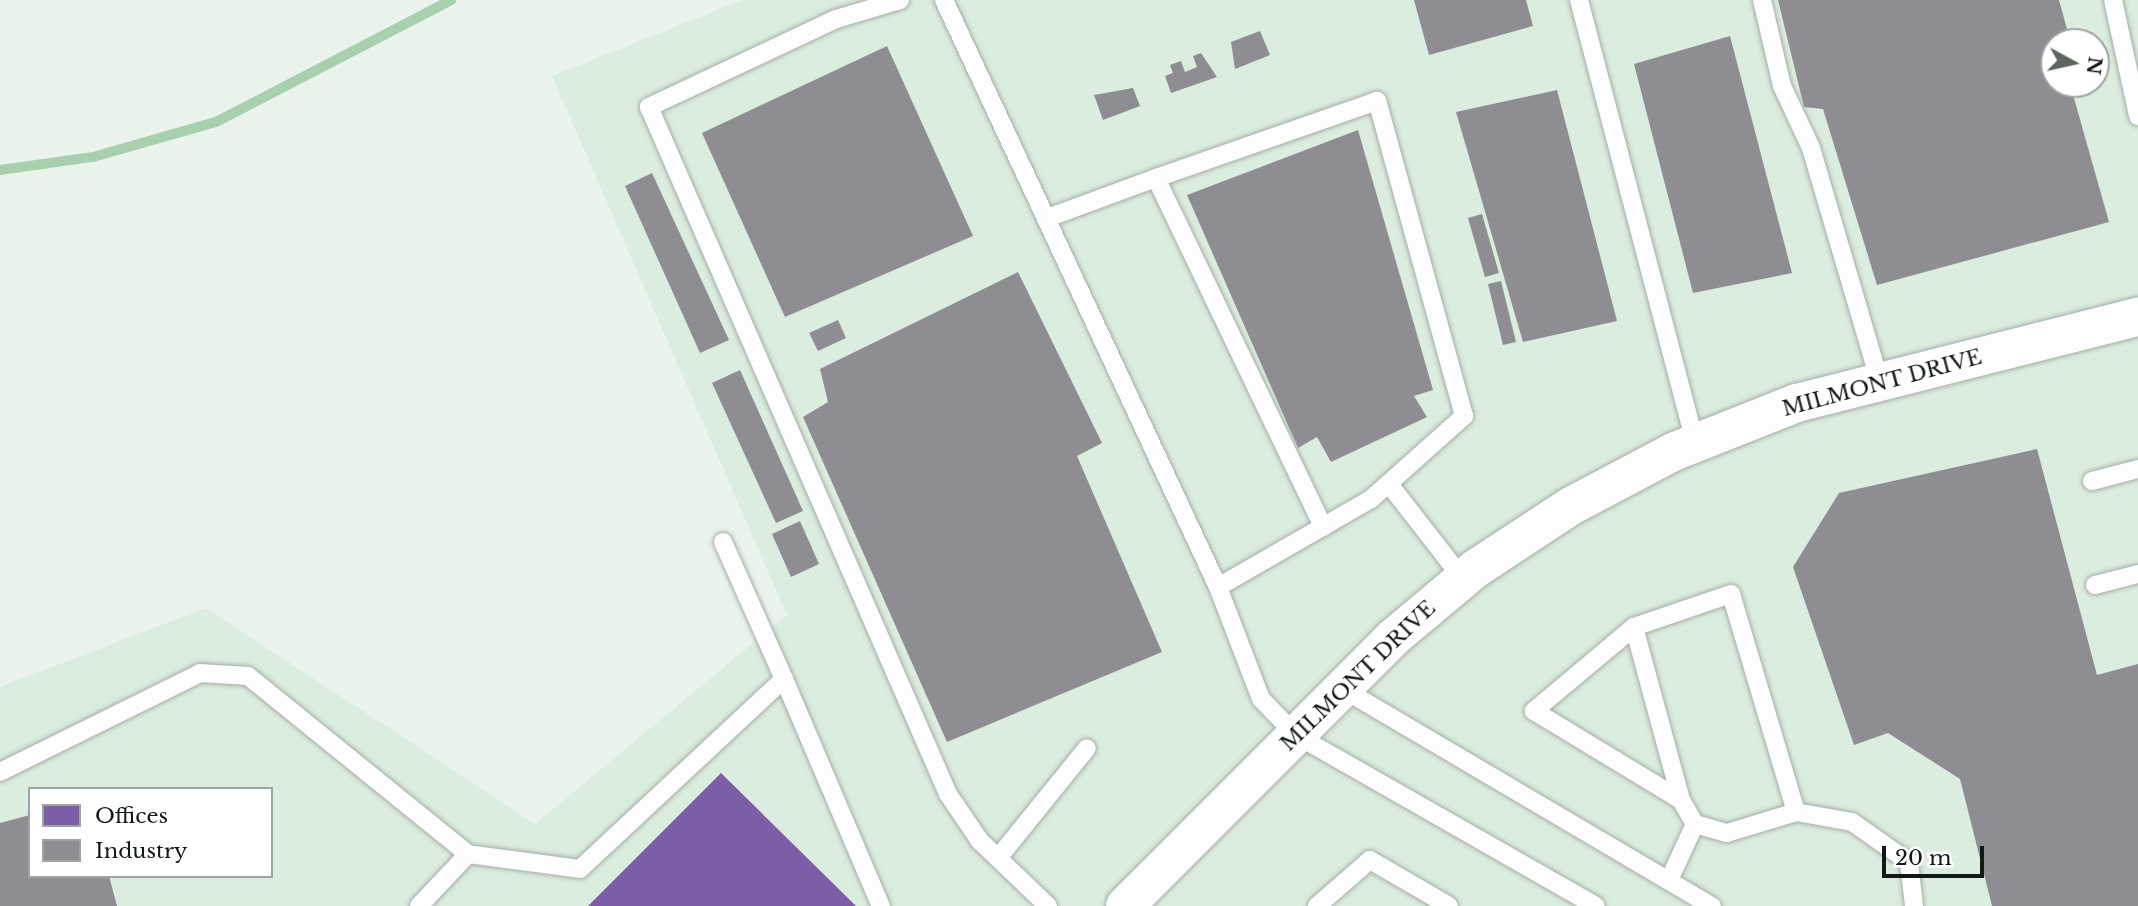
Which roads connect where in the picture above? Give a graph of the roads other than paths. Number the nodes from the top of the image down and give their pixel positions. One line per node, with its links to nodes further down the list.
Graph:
1 (900, 0): 31 (lane)
2 (944, 0): 8 (lane)
3 (1579, 0): 11 (lane)
4 (1762, 0): 10 (lane)
5 (2113, 0): 6 (lane)
6 (2138, 116)
7 (1156, 178): 8 (lane); 14 (lane); 15 (lane)
8 (1051, 217): 20 (lane)
9 (2138, 317): 10 (street, MILMONT DRIVE)
10 (1880, 382): 11 (street, MILMONT DRIVE)
11 (1695, 443): 18 (street, MILMONT DRIVE)
12 (2138, 469): 13 (lane)
13 (2092, 481)
14 (1389, 484): 15 (lane); 18 (lane)
15 (1323, 527): 20 (lane)
16 (723, 542): 22 (lane)
17 (2138, 574): 19 (lane)
18 (1462, 579): 23 (street, MILMONT DRIVE)
19 (2095, 585)
20 (1218, 587): 24 (lane)
21 (1634, 626): 27 (lane); 27 (lane); 28 (lane)
22 (784, 679): 30 (lane); 34 (lane)
23 (1342, 688): 24 (street, MILMONT DRIVE); 32 (lane)
24 (1296, 735): 36 (street, MILMONT DRIVE); 39 (lane)
25 (1087, 748): 31 (lane)
26 (0, 772): 30 (lane)
27 (1681, 800): 29 (lane)
28 (1796, 812): 29 (lane); 41 (lane)
29 (1695, 824): 32 (lane)
30 (468, 854): 33 (lane)
31 (998, 858): 35 (lane)
32 (1669, 880): 40 (lane)
33 (419, 906)
34 (881, 906)
35 (1048, 906)
36 (1125, 906)
37 (1317, 906): 38 (lane)
38 (1449, 906)
39 (1596, 906)
40 (1712, 906)
41 (1914, 906)

